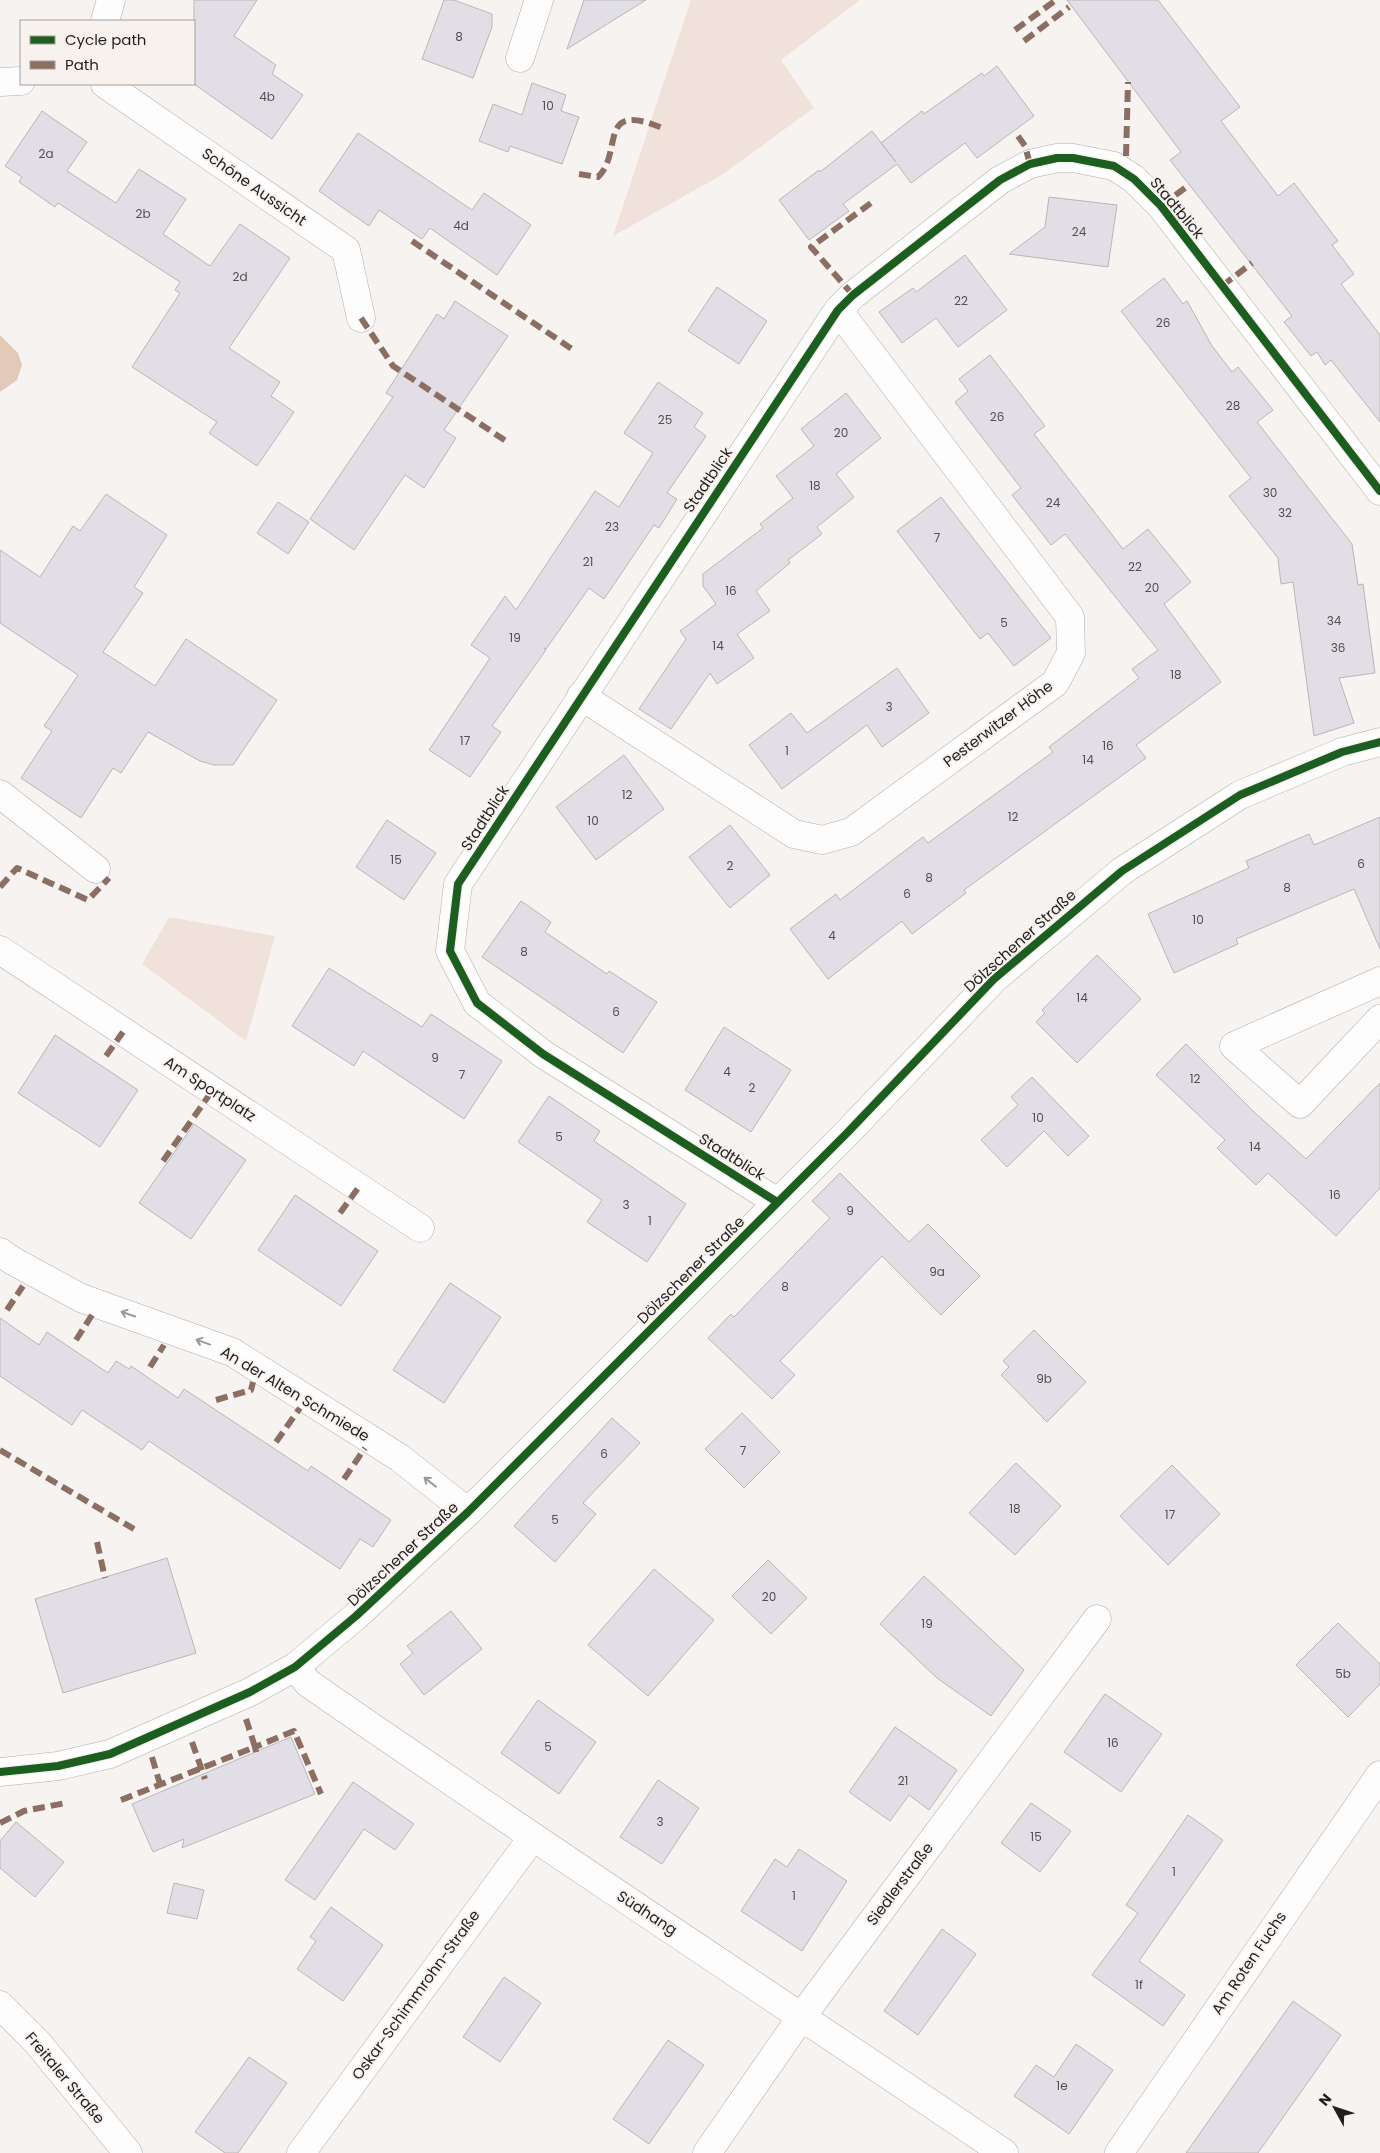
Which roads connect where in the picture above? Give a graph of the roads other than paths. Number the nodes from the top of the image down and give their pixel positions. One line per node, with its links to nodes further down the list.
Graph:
1 (111, 0): 3 (street)
2 (538, 0): 4 (street)
3 (106, 20)
4 (520, 58)
5 (20, 81): 6 (street)
6 (0, 82)
7 (106, 85): 9 (street, Schöne Aussicht)
8 (838, 310): 10 (street, Stadtblick); 11 (street, Stadtblick); 11 (street, Pesterwitzer Höhe)
9 (361, 318)
10 (1380, 491)
11 (581, 696): 18 (street, Stadtblick)
12 (1380, 742): 18 (street, Dölzschener Straße)
13 (0, 794): 14 (street)
14 (96, 869)
15 (0, 950): 19 (street, Am Sportplatz)
16 (1380, 981): 17 (street)
17 (1380, 1019)
18 (777, 1202): 21 (street, Dölzschener Straße)
19 (420, 1228)
20 (0, 1252): 21 (street, An der Alten Schmiede, one-way to 20)
21 (468, 1512): 23 (street, Dölzschener Straße)
22 (1097, 1619): 28 (street, Siedlerstraße)
23 (294, 1667): 24 (street, Dölzschener Straße); 26 (street, Südhang)
24 (0, 1772)
25 (1380, 1774): 33 (street, Am Roten Fuchs)
26 (532, 1838): 28 (street, Südhang); 30 (street, Oskar-Schimmrohn-Straße)
27 (0, 2006): 29 (street, Freitaler Straße)
28 (802, 2016): 31 (street, Siedlerstraße); 32 (street, Südhang)
29 (128, 2153)
30 (301, 2153)
31 (707, 2153)
32 (1004, 2153)
33 (1119, 2153)

